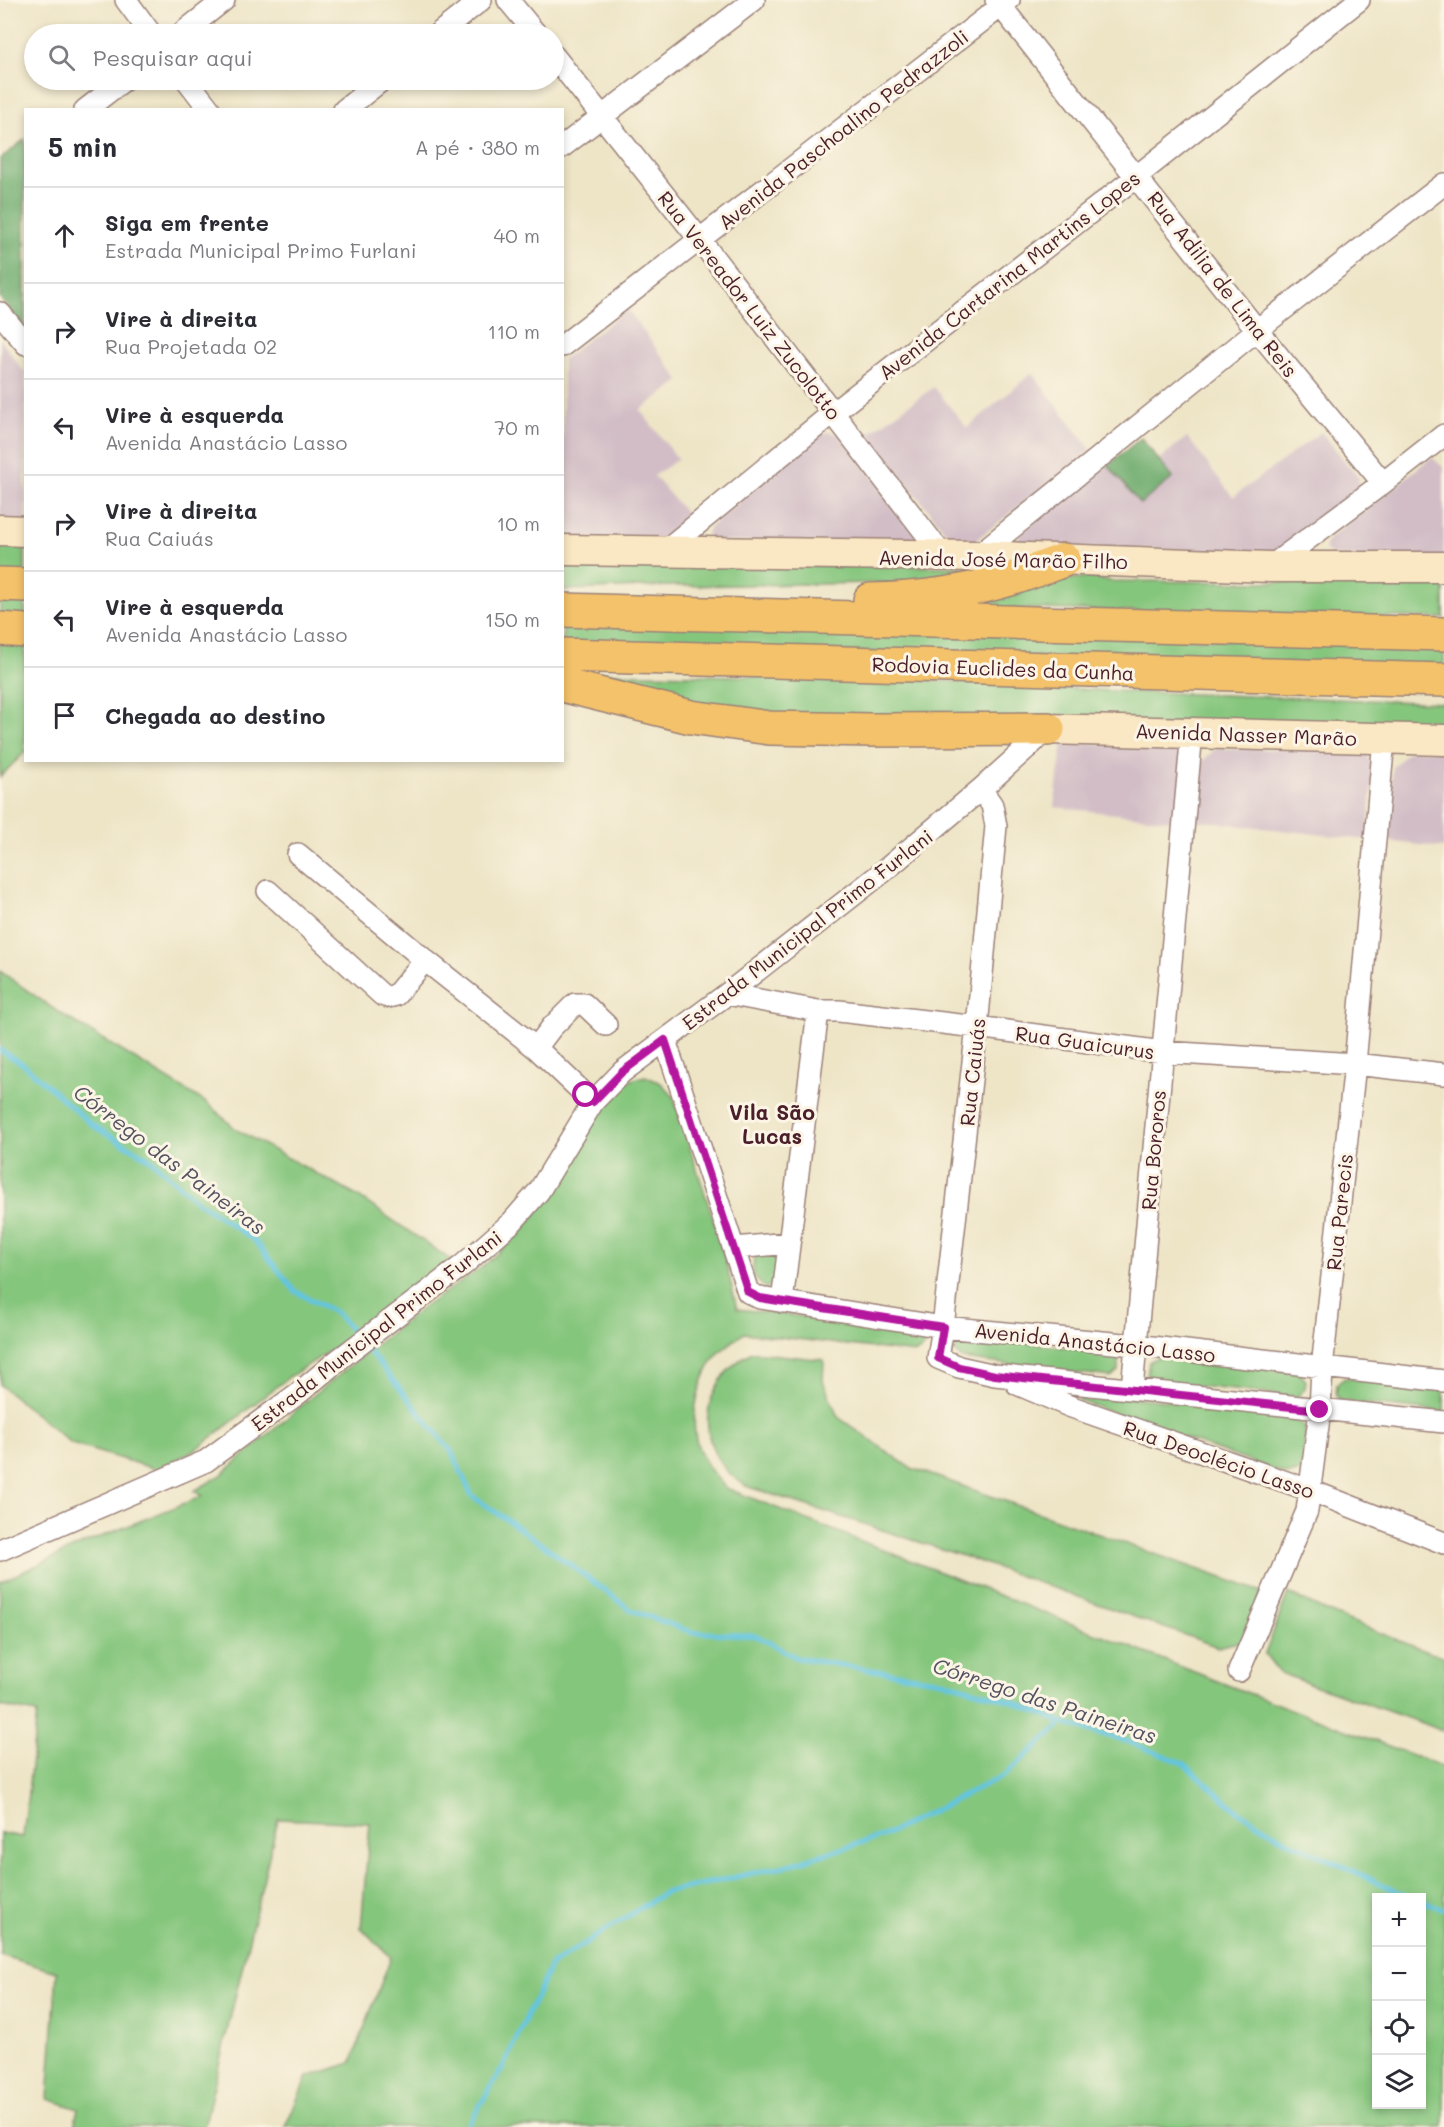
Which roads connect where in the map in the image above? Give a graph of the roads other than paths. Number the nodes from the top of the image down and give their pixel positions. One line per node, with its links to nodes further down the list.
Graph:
1 (126, 0): 8 (street)
2 (224, 0): 9 (street)
3 (481, 0): 10 (street)
4 (508, 0): 11 (street)
5 (754, 0): 19 (street)
6 (1359, 0): 21 (street, Avenida Cartarina Martins Lopes)
7 (1002, 2): 21 (street, Rua Adilia de Lima Reis); 23 (street, Avenida Paschoalino Pedrazzoli)
8 (144, 24)
9 (194, 24)
10 (451, 24)
11 (528, 24)
12 (564, 68): 19 (street, Rua Vereador Luiz Zucolotto)
13 (111, 90): 16 (street)
14 (195, 90): 17 (street)
15 (369, 90): 18 (street)
16 (89, 108)
17 (208, 108)
18 (347, 108)
19 (603, 117): 20 (street); 23 (street, Rua Vereador Luiz Zucolotto)
20 (564, 146)
21 (1137, 176): 25 (street, Rua Adilia de Lima Reis); 28 (street, Avenida Cartarina Martins Lopes)
22 (1444, 184): 25 (street)
23 (700, 240): 27 (street, Avenida Paschoalino Pedrazzoli); 28 (street, Rua Vereador Luiz Zucolotto)
24 (0, 313): 26 (street)
25 (1257, 330): 30 (street, Rua Adilia de Lima Reis); 35 (street)
26 (24, 342)
27 (564, 344)
28 (834, 412): 34 (street, Avenida Cartarina Martins Lopes); 36 (street, Rua Vereador Luiz Zucolotto)
29 (1444, 435): 30 (street)
30 (1383, 483): 38 (street)
31 (0, 530): 32 (main road)
32 (24, 531)
33 (564, 550): 34 (main road, Avenida José Marão Filho)
34 (662, 553): 36 (main road, Avenida José Marão Filho)
35 (977, 556): 36 (main road, Avenida José Marão Filho); 37 (main road, Avenida José Marão Filho)
36 (944, 557)
37 (1064, 560): 38 (main road, Avenida José Marão Filho); 43 (highway)
38 (1270, 567): 39 (main road, Avenida José Marão Filho)
39 (1444, 567)
40 (0, 584): 41 (highway)
41 (24, 585)
42 (564, 610): 43 (highway)
43 (667, 614): 46 (highway)
44 (0, 629): 45 (highway)
45 (24, 631)
46 (1444, 634)
47 (564, 655): 48 (highway, Rodovia Euclides da Cunha)
48 (1444, 680)
49 (564, 685): 50 (highway)
50 (1048, 729): 51 (main road, Avenida Nasser Marão); 54 (street, Estrada Municipal Primo Furlani)
51 (1192, 732): 52 (main road, Avenida Nasser Marão); 64 (street, Rua Bororos)
52 (1384, 739): 53 (main road, Avenida Nasser Marão); 65 (street, Rua Parecis)
53 (1444, 740)
54 (981, 789): 58 (street, Estrada Municipal Primo Furlani); 61 (street, Rua Caiuás)
55 (298, 854): 57 (street)
56 (268, 891): 57 (street)
57 (425, 960): 63 (street)
58 (728, 994): 59 (street, Rua Guaicurus); 62 (street, Estrada Municipal Primo Furlani)
59 (818, 1011): 61 (street, Rua Guaicurus); 68 (street)
60 (606, 1025): 63 (street)
61 (977, 1027): 64 (street, Rua Guaicurus); 71 (street, Rua Caiuás)
62 (665, 1040): 67 (street, Estrada Municipal Primo Furlani); 69 (street)
63 (536, 1048): 67 (street)
64 (1162, 1052): 65 (street, Rua Guaicurus); 72 (street, Rua Bororos)
65 (1355, 1064): 66 (street, Rua Guaicurus); 74 (street, Rua Parecis)
66 (1444, 1074)
67 (593, 1102): 82 (street, Estrada Municipal Primo Furlani)
68 (788, 1243): 69 (street); 70 (street)
69 (735, 1248): 70 (street, Avenida Anastácio Lasso)
70 (782, 1302): 71 (street, Avenida Anastácio Lasso)
71 (943, 1327): 72 (street, Avenida Anastácio Lasso); 73 (street, Rua Caiuás)
72 (1135, 1345): 74 (street, Avenida Anastácio Lasso); 77 (street, Rua Bororos)
73 (938, 1358): 75 (street, Avenida Anastácio Lasso)
74 (1322, 1368): 76 (street, Avenida Anastácio Lasso); 78 (street, Rua Parecis)
75 (995, 1375): 77 (street, Avenida Anastácio Lasso); 80 (street, Rua Deoclécio Lasso)
76 (1444, 1381)
77 (1132, 1389): 78 (street, Avenida Anastácio Lasso)
78 (1320, 1410): 79 (street, Avenida Anastácio Lasso); 80 (street, Rua Parecis)
79 (1444, 1422)
80 (1309, 1490): 81 (street, Rua Deoclécio Lasso); 83 (street, Rua Parecis)
81 (1444, 1542)
82 (0, 1550)
83 (1239, 1671)

